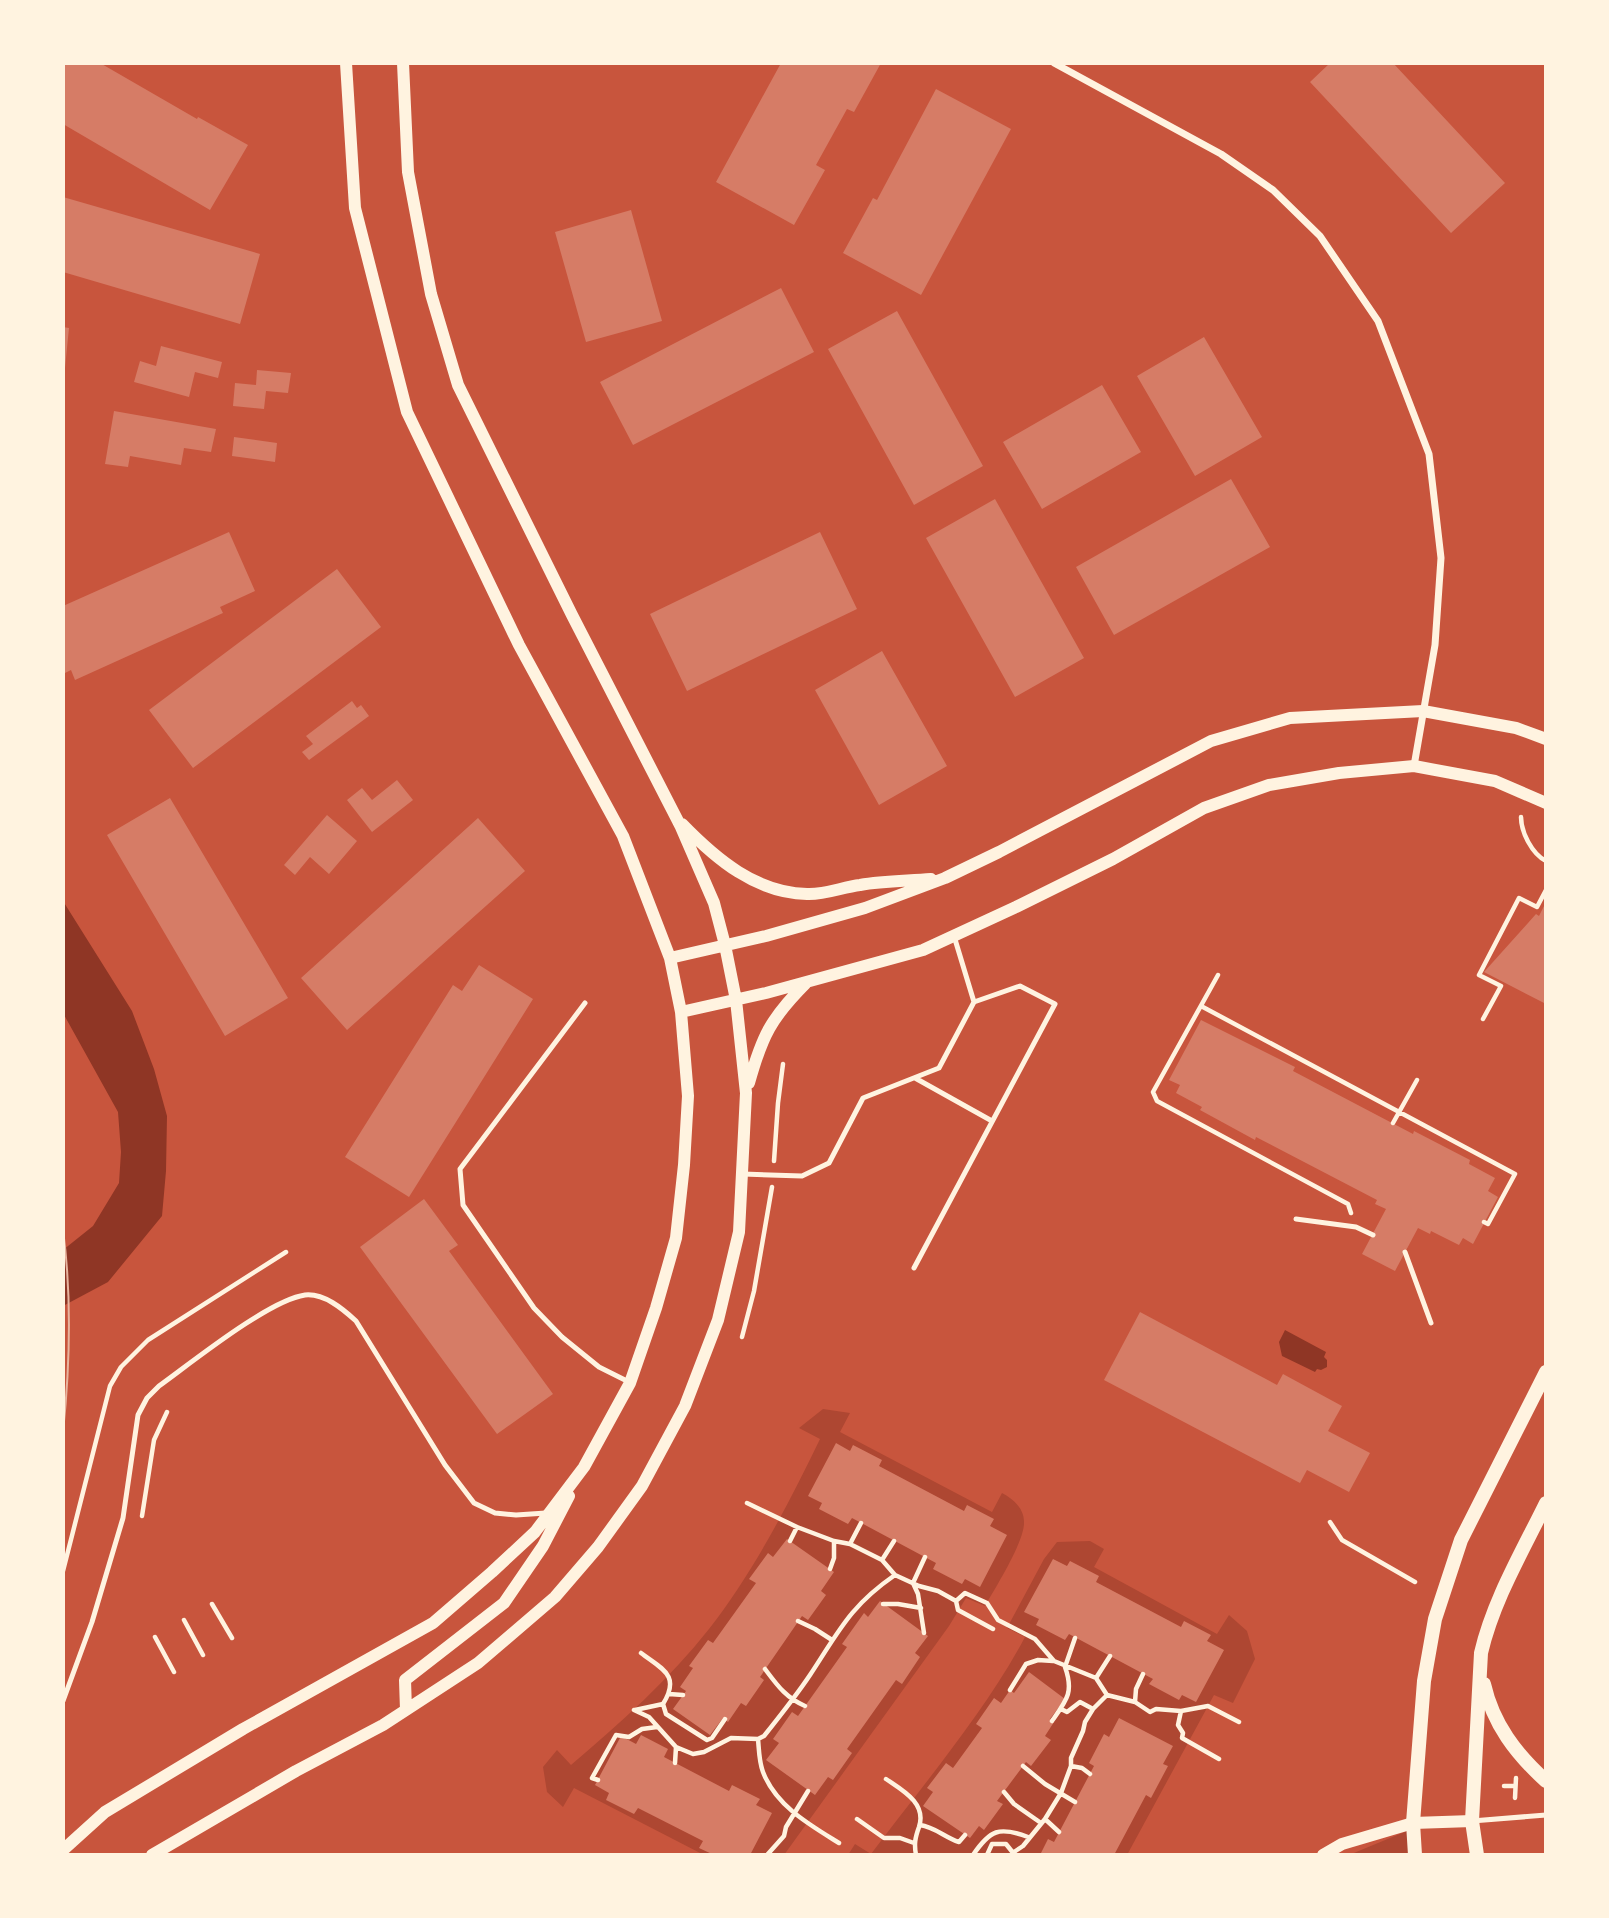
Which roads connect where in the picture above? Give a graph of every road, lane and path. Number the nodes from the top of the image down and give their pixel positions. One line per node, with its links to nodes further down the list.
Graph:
1 (346, 63): 15 (street)
2 (403, 63): 8 (street)
3 (1054, 63): 4 (street)
4 (1423, 711): 5 (street); 6 (street); 11 (street)
5 (1546, 739)
6 (1414, 766): 7 (street); 13 (street)
7 (1546, 803)
8 (675, 816): 11 (street); 14 (street)
9 (1521, 817): 10 (path)
10 (1546, 861)
11 (945, 878): 14 (street)
12 (1546, 890): 23 (path)
13 (954, 936): 17 (street); 19 (lane)
14 (725, 945): 15 (street); 18 (street)
15 (670, 958): 22 (street)
16 (1218, 975): 21 (path)
17 (806, 982): 18 (street); 26 (street)
18 (736, 1000): 22 (street); 26 (street)
19 (974, 1002): 24 (lane); 28 (lane)
20 (585, 1003): 41 (lane)
21 (1201, 1006): 27 (path); 33 (path)
22 (681, 1012): 41 (street)
23 (1483, 1018)
24 (915, 1078): 28 (lane); 30 (lane)
25 (1417, 1080): 27 (path)
26 (746, 1093): 30 (street)
27 (1399, 1112): 29 (path); 32 (path)
28 (992, 1121): 36 (lane)
29 (1393, 1123)
30 (743, 1174): 92 (street)
31 (1296, 1219): 33 (lane)
32 (1484, 1222)
33 (1356, 1227): 34 (lane)
34 (1373, 1235)
35 (1405, 1252): 38 (lane)
36 (914, 1268)
37 (754, 1291): 39 (path)
38 (1430, 1323)
39 (742, 1337)
40 (1546, 1372): 119 (main road)
41 (630, 1383): 42 (street)
42 (584, 1468): 45 (street); 92 (street)
43 (747, 1503): 48 (path)
44 (1546, 1503): 75 (main road)
45 (549, 1513): 86 (lane); 126 (street)
46 (1330, 1522): 57 (path)
47 (861, 1523): 52 (path)
48 (797, 1527): 49 (path); 50 (path)
49 (790, 1541)
50 (834, 1541): 52 (path); 55 (path)
51 (894, 1541): 54 (path)
52 (850, 1544): 54 (path)
53 (925, 1557): 58 (path)
54 (882, 1560): 56 (path)
55 (830, 1569)
56 (895, 1575): 58 (path); 70 (path)
57 (1415, 1582)
58 (913, 1583): 59 (path); 62 (path)
59 (956, 1601): 65 (path); 74 (path)
60 (212, 1604): 68 (path)
61 (883, 1604): 62 (path)
62 (920, 1608): 66 (path)
63 (184, 1620): 72 (path)
64 (798, 1621): 70 (path)
65 (993, 1629)
66 (924, 1633)
67 (155, 1637): 78 (path)
68 (232, 1638)
69 (1075, 1638): 76 (path)
70 (832, 1640): 85 (path)
71 (641, 1653): 82 (path)
72 (203, 1655)
73 (1110, 1656): 80 (path)
74 (1054, 1661): 76 (path); 81 (path)
75 (1481, 1665): 107 (main road); 118 (main road)
76 (1065, 1667): 80 (path); 90 (path)
77 (765, 1669): 85 (path)
78 (174, 1672)
79 (1143, 1674): 87 (path)
80 (1096, 1678): 84 (path)
81 (1010, 1690)
82 (669, 1694): 83 (path); 88 (path)
83 (683, 1695)
84 (1107, 1695): 87 (path); 91 (path)
85 (792, 1700): 89 (path); 98 (path)
86 (63, 1701)
87 (1135, 1702): 93 (path)
88 (663, 1704): 94 (path); 97 (path)
89 (805, 1706)
90 (1061, 1709): 91 (path); 95 (path)
91 (1093, 1709): 103 (path)
92 (406, 1710): 128 (street)
93 (1181, 1711): 96 (path); 100 (path)
94 (725, 1719)
95 (1052, 1721)
96 (1239, 1723)
97 (657, 1727): 99 (path); 106 (path)
98 (758, 1739): 99 (path); 114 (path)
99 (676, 1747): 101 (path)
100 (1219, 1759)
101 (675, 1763)
102 (1023, 1766): 111 (path)
103 (1071, 1766): 104 (path); 111 (path)
104 (1090, 1774)
105 (886, 1779): 120 (path)
106 (598, 1780)
107 (1546, 1781)
108 (1504, 1786): 112 (path)
109 (808, 1791): 114 (path)
110 (1004, 1792): 117 (path)
111 (1061, 1793): 113 (path); 117 (path)
112 (1515, 1798)
113 (1075, 1802)
114 (795, 1814): 124 (path); 129 (path)
115 (1546, 1815): 118 (lane)
116 (857, 1819): 125 (path)
117 (1043, 1821): 121 (path); 123 (path)
118 (1472, 1821): 119 (street); 135 (main road)
119 (1413, 1823): 133 (street); 134 (main road)
120 (920, 1825): 122 (path); 125 (path)
121 (1059, 1832)
122 (965, 1835)
123 (1028, 1837): 127 (path); 131 (path)
124 (839, 1843)
125 (914, 1843): 130 (path)
126 (63, 1850)
127 (1014, 1854): 132 (path)
128 (152, 1855)
129 (767, 1855)
130 (916, 1855)
131 (973, 1855)
132 (987, 1855)
133 (1323, 1855)
134 (1415, 1855)
135 (1477, 1855)

